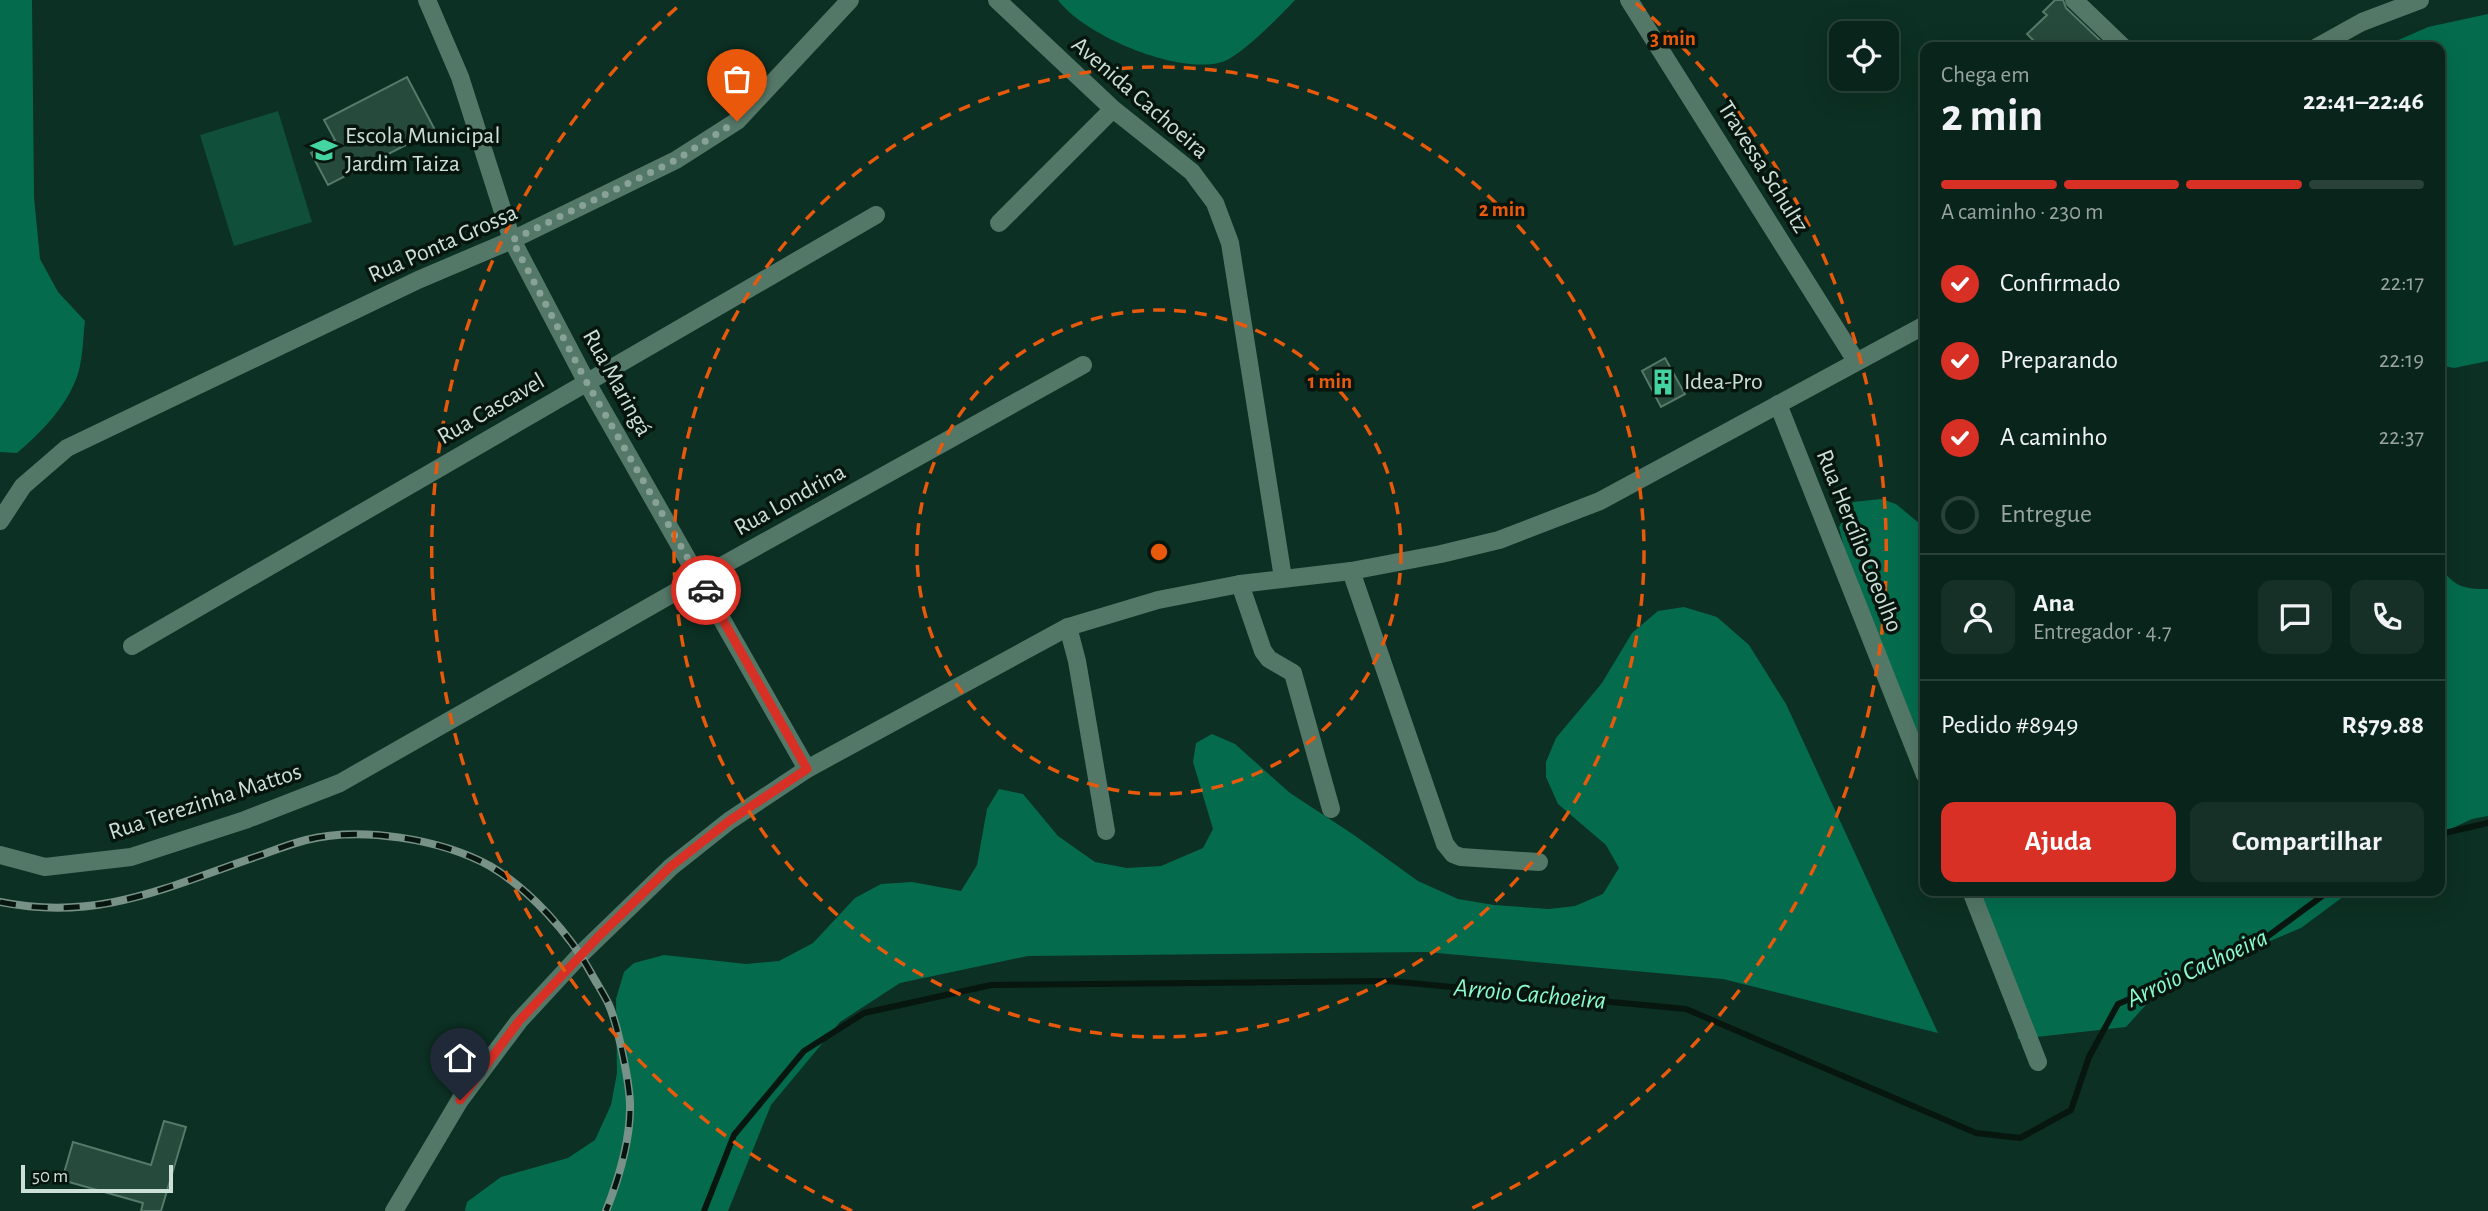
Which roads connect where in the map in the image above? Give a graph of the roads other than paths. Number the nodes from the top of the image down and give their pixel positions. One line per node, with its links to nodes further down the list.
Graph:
1 (428, 0): 12 (street, Rua Maringá)
2 (850, 0): 12 (street, Rua Ponta Grossa)
3 (997, 0): 9 (street, Avenida Cachoeira)
4 (1629, 0): 14 (street, Travessa Schultz)
5 (2074, 0): 7 (street)
6 (2420, 0): 8 (street)
7 (2118, 42)
8 (2326, 42)
9 (1113, 109): 11 (street); 21 (street, Avenida Cachoeira)
10 (876, 215): 16 (street, Rua Cascavel)
11 (999, 223)
12 (512, 240): 16 (street, Rua Maringá); 18 (street, Rua Ponta Grossa)
13 (1920, 328): 14 (street)
14 (1856, 361): 17 (street)
15 (1083, 365): 20 (street, Rua Londrina)
16 (586, 381): 20 (street, Rua Maringá); 24 (street, Rua Cascavel)
17 (1778, 404): 19 (street); 25 (street, Rua Hercílio Coeolho)
18 (0, 521)
19 (1351, 571): 21 (street); 31 (street)
20 (700, 578): 26 (street, Rua Maringá); 27 (street, Rua Londrina)
21 (1283, 578): 22 (street)
22 (1240, 583): 23 (street); 28 (street)
23 (1068, 627): 26 (street); 29 (street)
24 (132, 646)
25 (1920, 762)
26 (807, 769): 34 (street)
27 (340, 783): 30 (street, Rua Terezinha Mattos)
28 (1331, 809)
29 (1106, 831)
30 (0, 855)
31 (1539, 862)
32 (1972, 896): 33 (street)
33 (2038, 1062)
34 (399, 1206)

